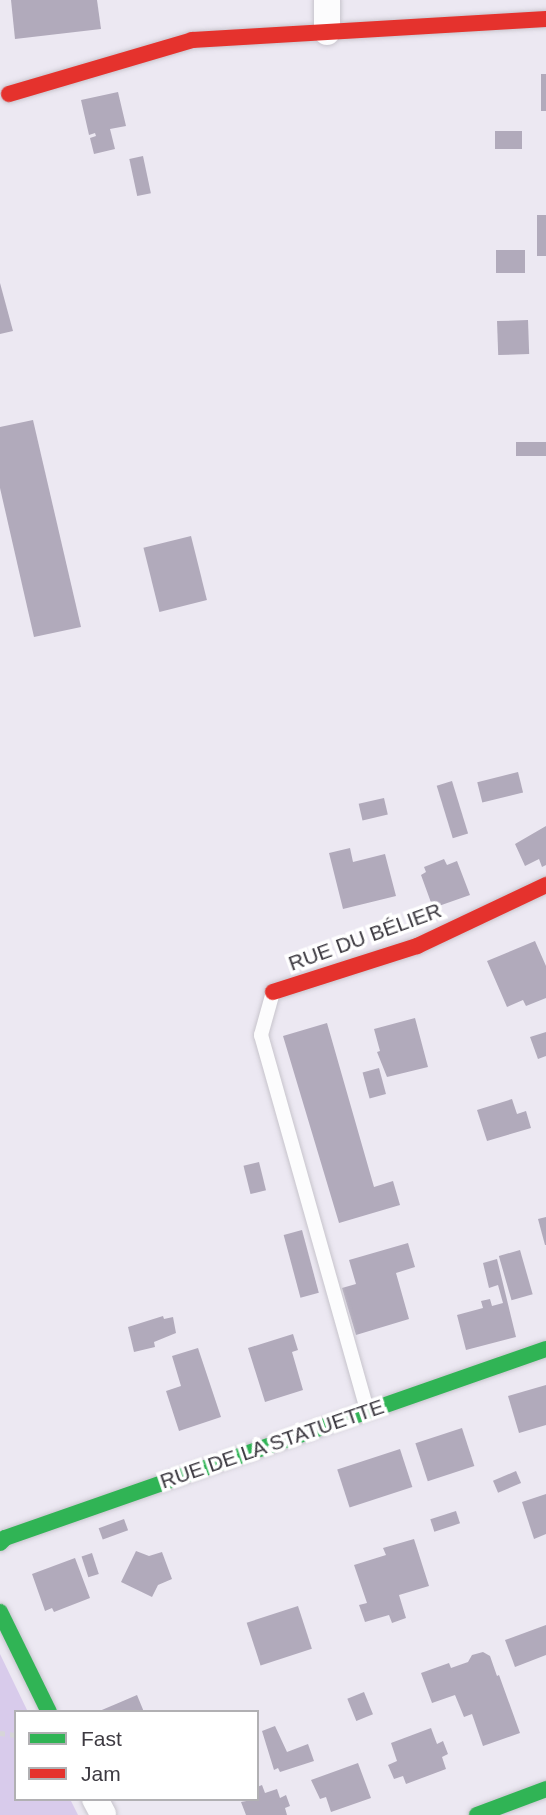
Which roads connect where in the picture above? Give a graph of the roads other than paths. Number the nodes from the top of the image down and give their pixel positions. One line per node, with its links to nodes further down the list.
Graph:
1 (327, 0): 3 (street)
2 (546, 19): 3 (street)
3 (327, 32): 4 (street)
4 (9, 94)
5 (546, 885): 6 (street, RUE DU BÉLIER)
6 (273, 992): 8 (lane)
7 (546, 1349): 8 (street, RUE DE LA STATUETTE)
8 (368, 1411): 9 (street, RUE DE LA STATUETTE)
9 (0, 1543)
10 (0, 1612): 11 (street)
11 (48, 1710)
12 (546, 1789): 13 (street)
13 (477, 1815)

